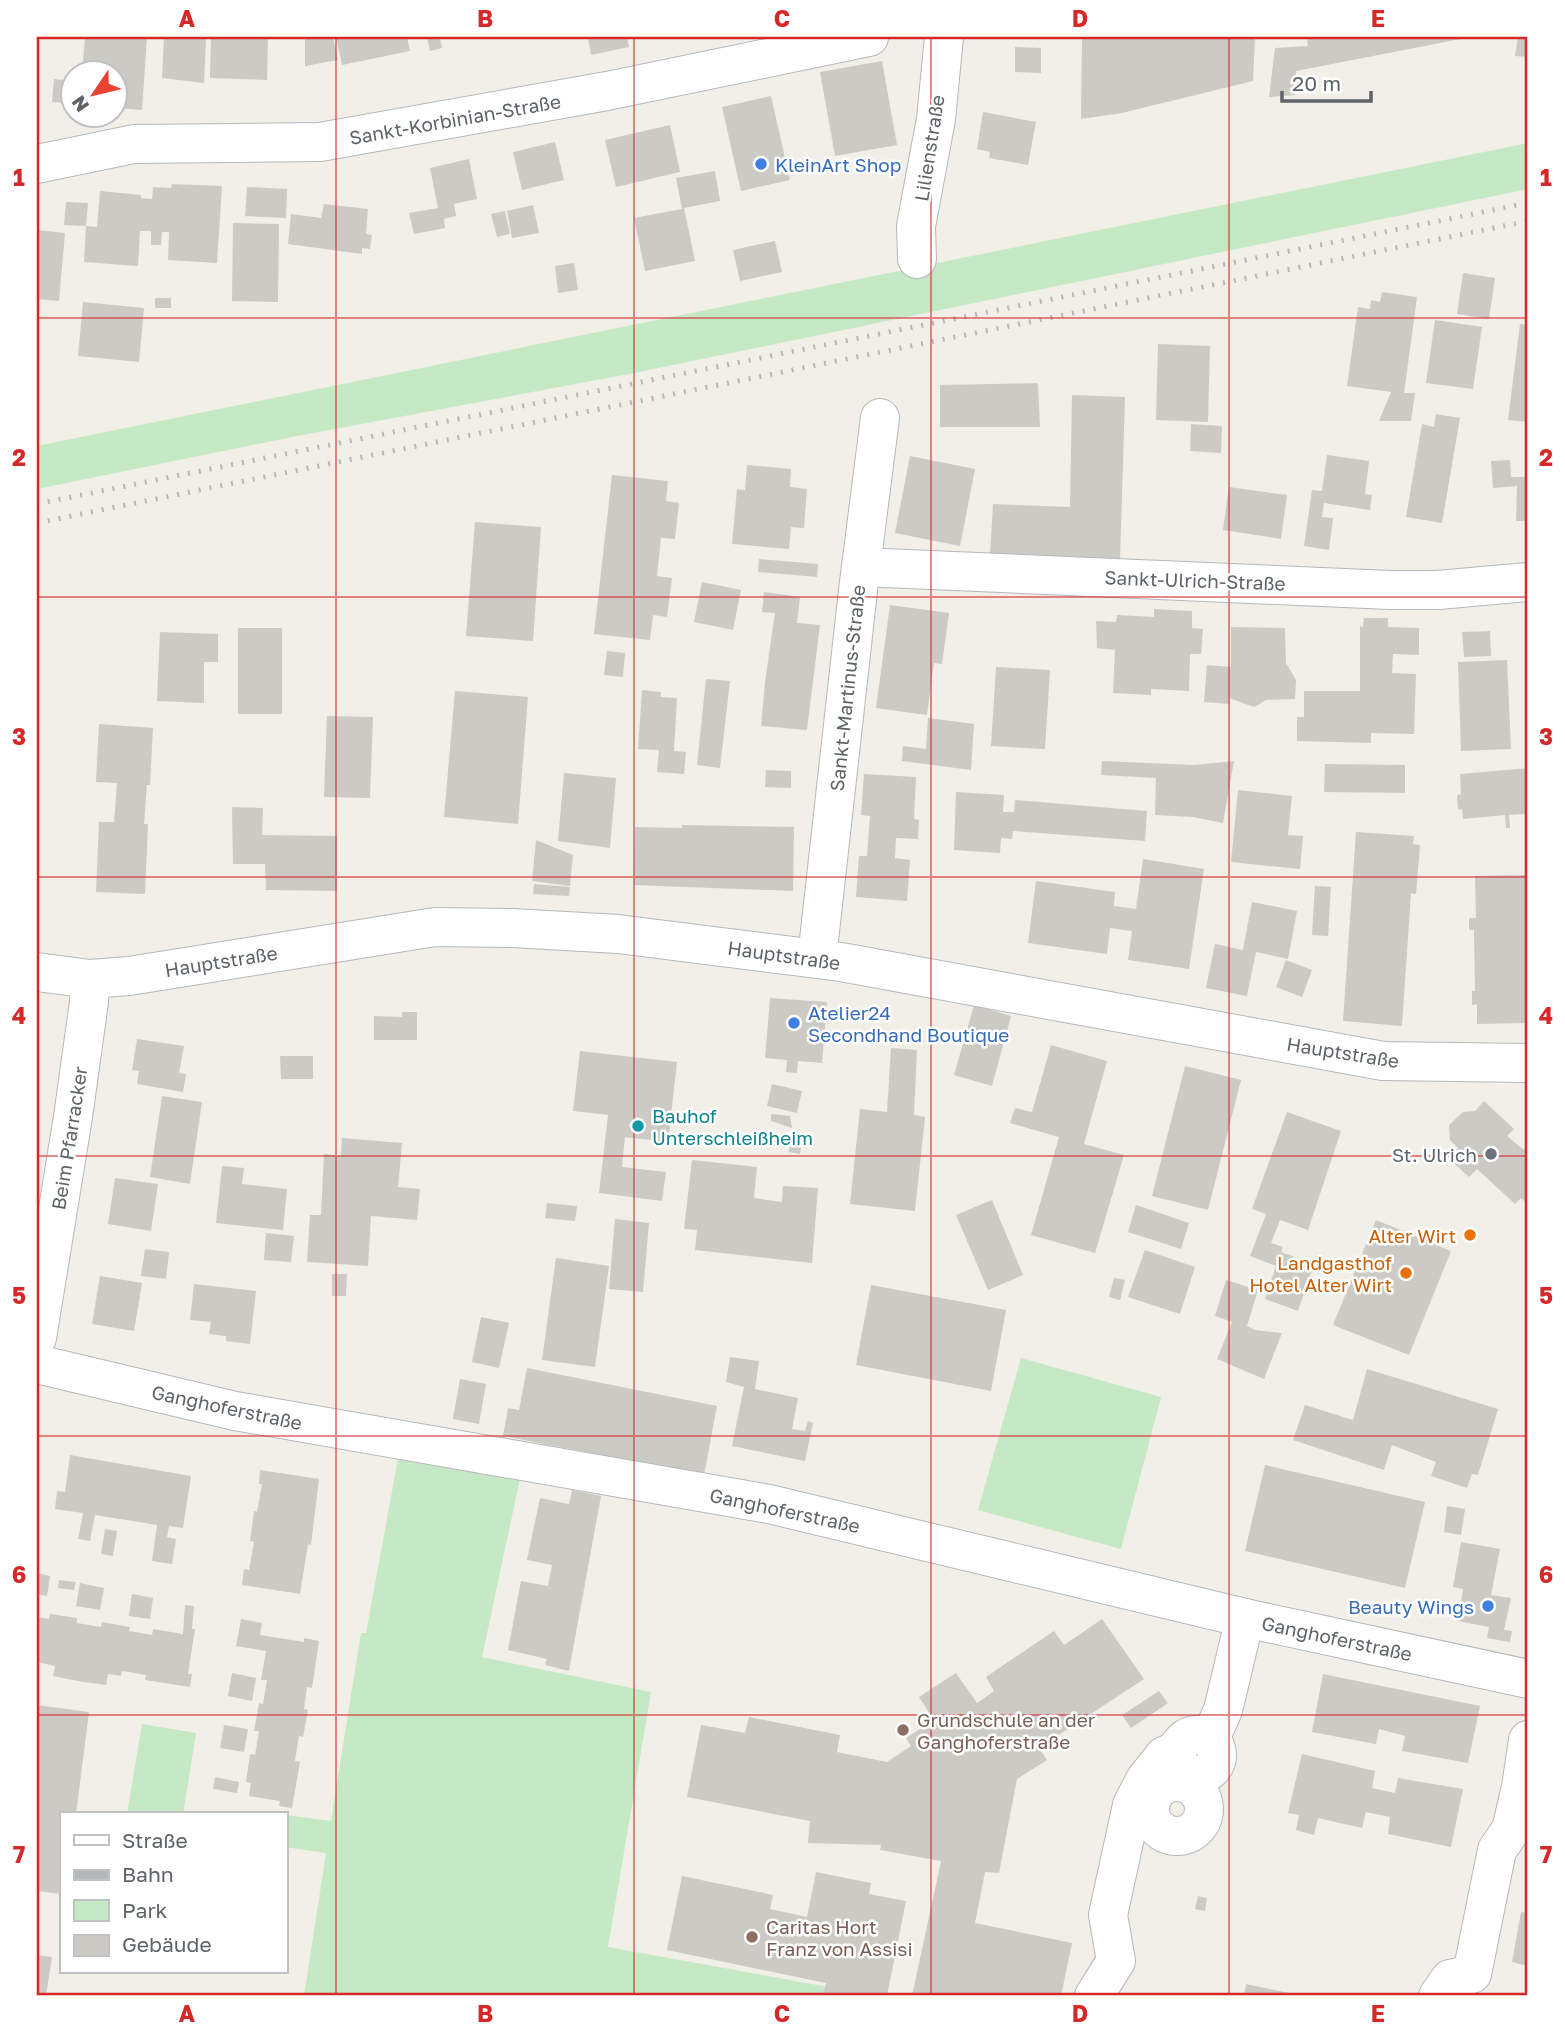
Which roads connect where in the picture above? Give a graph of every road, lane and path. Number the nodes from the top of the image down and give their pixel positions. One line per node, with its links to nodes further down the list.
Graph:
1 (869, 37): 3 (street, Sankt-Korbinian-Straße)
2 (944, 37): 4 (street, Lilienstraße)
3 (37, 163)
4 (917, 259)
5 (880, 418): 6 (street, Sankt-Martinus-Straße)
6 (861, 567): 7 (street, Sankt-Ulrich-Straße); 8 (street, Sankt-Martinus-Straße)
7 (1528, 582)
8 (817, 958): 10 (street, Hauptstraße); 11 (street, Hauptstraße)
9 (37, 972): 10 (street, Hauptstraße)
10 (90, 979): 12 (street, Beim Pfarracker)
11 (1528, 1063)
12 (37, 1338)
13 (37, 1364): 14 (street, Ganghoferstraße)
14 (1245, 1618): 15 (street, Ganghoferstraße); 17 (street)
15 (1528, 1679)
16 (1528, 1740): 20 (street)
17 (1191, 1762): 18 (street); 18 (street)
18 (1141, 1806): 19 (street)
19 (1094, 1996)
20 (1438, 1996)

